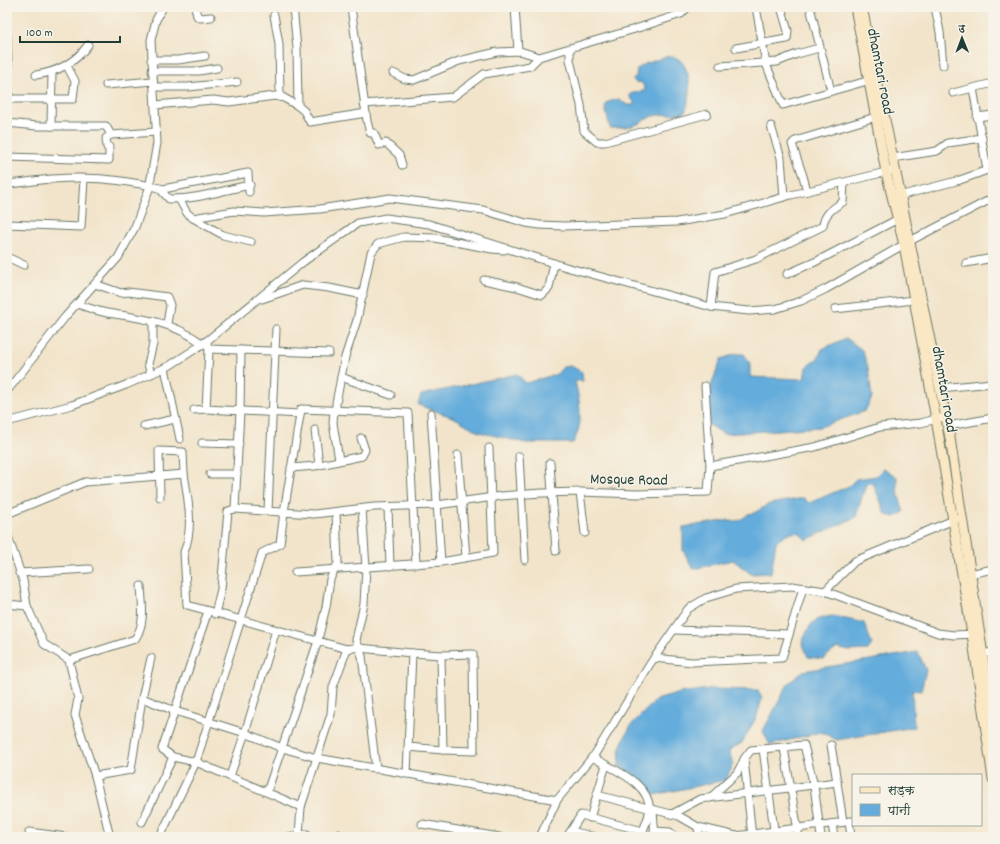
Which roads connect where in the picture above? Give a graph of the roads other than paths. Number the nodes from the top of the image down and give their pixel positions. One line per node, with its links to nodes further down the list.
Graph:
1 (163, 7): 24 (street)
2 (195, 7): 14 (street)
3 (293, 7): 46 (street)
4 (351, 7): 44 (street)
5 (514, 7): 21 (street)
6 (688, 7): 18 (street)
7 (756, 7): 16 (street)
8 (781, 7): 16 (street)
9 (810, 7): 20 (street)
10 (855, 7): 34 (main road, dhamtari road)
11 (862, 7): 34 (main road)
12 (934, 7): 26 (street)
13 (274, 15): 42 (street)
14 (211, 17)
15 (7, 36): 43 (street)
16 (763, 44): 19 (street); 25 (street)
17 (88, 45): 27 (street)
18 (570, 48): 23 (street); 48 (street)
19 (736, 48)
20 (820, 48): 25 (street); 40 (street)
21 (518, 51): 23 (street); 32 (street)
22 (205, 56): 24 (street)
23 (539, 57): 44 (street)
24 (151, 60): 31 (street)
25 (766, 64): 28 (street); 40 (street)
26 (942, 65)
27 (66, 66): 30 (street); 43 (street)
28 (720, 66)
29 (217, 68): 31 (street)
30 (52, 72): 33 (street); 43 (street)
31 (152, 72): 37 (street)
32 (393, 73)
33 (36, 75)
34 (872, 79): 40 (street); 50 (main road)
35 (237, 82): 37 (street)
36 (993, 83): 39 (street)
37 (153, 84): 38 (street); 45 (street)
38 (106, 85)
39 (973, 88): 41 (street); 51 (street)
40 (831, 91)
41 (953, 93)
42 (280, 97): 45 (street); 46 (street)
43 (52, 98): 53 (street)
44 (364, 104): 47 (street)
45 (155, 105): 55 (street)
46 (298, 106): 47 (street)
47 (366, 113): 60 (street)
48 (707, 114)
49 (993, 115): 51 (street)
50 (879, 116): 59 (main road); 62 (main road, dhamtari road); 68 (street)
51 (977, 117): 57 (street)
52 (7, 123): 53 (street)
53 (51, 126): 56 (street)
54 (771, 126): 70 (street)
55 (156, 132): 56 (street); 66 (street)
56 (111, 135): 58 (street)
57 (982, 138): 59 (street); 61 (street)
58 (7, 157)
59 (892, 158): 62 (main road)
60 (402, 165)
61 (990, 169): 69 (street)
62 (890, 171): 64 (street); 69 (main road); 74 (main road, dhamtari road)
63 (84, 179): 65 (street); 66 (street); 75 (street)
64 (844, 183): 68 (street); 91 (street)
65 (7, 184)
66 (150, 185): 67 (street); 86 (street)
67 (159, 188): 72 (street); 72 (street)
68 (807, 192): 70 (street)
69 (899, 196): 77 (main road)
70 (784, 197): 73 (street)
71 (993, 198): 77 (street)
72 (179, 199): 73 (street)
73 (193, 218): 76 (street)
74 (898, 219): 77 (main road, dhamtari road); 84 (street)
75 (7, 224)
76 (251, 242)
77 (907, 243): 88 (main road, dhamtari road); 91 (street); 106 (main road)
78 (514, 250): 81 (street); 87 (street); 89 (street)
79 (7, 257): 83 (street)
80 (993, 258): 82 (street)
81 (554, 263): 85 (street); 91 (street)
82 (966, 263)
83 (24, 266)
84 (787, 274)
85 (484, 280)
86 (95, 284): 90 (street); 94 (street)
87 (363, 295): 89 (street); 103 (street)
88 (914, 300): 92 (street); 118 (main road, dhamtari road)
89 (254, 303): 96 (street)
90 (76, 304): 93 (street); 107 (street)
91 (711, 307)
92 (835, 309)
93 (152, 321): 94 (street); 102 (street)
94 (167, 324): 96 (street)
95 (276, 329): 99 (street)
96 (205, 342): 97 (street); 101 (street)
97 (209, 349): 98 (street); 109 (street)
98 (241, 350): 99 (street); 112 (street)
99 (275, 351): 100 (street); 113 (street)
100 (330, 353)
101 (165, 368): 102 (street); 117 (street)
102 (151, 374): 120 (street)
103 (341, 377): 108 (street); 111 (street)
104 (993, 383): 106 (street)
105 (705, 386): 133 (street)
106 (940, 388): 119 (main road)
107 (7, 390)
108 (391, 395)
109 (206, 409): 110 (street); 112 (street)
110 (194, 410)
111 (335, 410): 115 (street); 130 (street); 146 (street)
112 (240, 411): 113 (street); 126 (street)
113 (272, 413): 115 (street); 150 (street)
114 (431, 413): 145 (street)
115 (300, 414): 134 (street)
116 (993, 418): 119 (street)
117 (176, 419): 121 (street); 124 (street)
118 (936, 419): 119 (street); 133 (street); 154 (main road, dhamtari road)
119 (947, 421): 154 (main road)
120 (7, 422)
121 (144, 426)
122 (315, 430): 132 (street)
123 (361, 438): 130 (street)
124 (180, 440)
125 (202, 443): 126 (street)
126 (239, 444): 137 (street)
127 (489, 448): 143 (street)
128 (458, 454): 144 (street)
129 (519, 456): 141 (street)
130 (339, 460): 132 (street)
131 (550, 463): 140 (street)
132 (319, 465): 134 (street)
133 (710, 466): 139 (street, Mosque Road)
134 (291, 468): 151 (street)
135 (184, 474): 138 (street); 138 (street); 175 (street)
136 (210, 474): 137 (street)
137 (237, 474): 148 (street)
138 (160, 476): 142 (street); 153 (street)
139 (580, 492): 140 (street, Mosque Road); 155 (street)
140 (552, 493): 141 (street, Mosque Road); 157 (street)
141 (522, 495): 143 (street, Mosque Road); 159 (street)
142 (160, 497)
143 (491, 498): 144 (street, Mosque Road); 158 (street)
144 (461, 501): 145 (street, Mosque Road); 158 (street)
145 (437, 505): 146 (street, Mosque Road); 160 (street)
146 (412, 506): 147 (street, Mosque Road); 161 (street)
147 (388, 507): 149 (street, Mosque Road); 162 (street)
148 (235, 509): 150 (street, Mosque Road); 176 (street)
149 (362, 509): 152 (street, Mosque Road); 163 (street)
150 (268, 511): 151 (street, Mosque Road)
151 (284, 512): 152 (street, Mosque Road); 177 (street)
152 (336, 512): 166 (street)
153 (7, 514)
154 (958, 518): 169 (main road); 172 (street); 181 (main road, dhamtari road)
155 (585, 533)
156 (7, 534): 168 (street)
157 (556, 551)
158 (466, 557): 160 (street)
159 (525, 560)
160 (441, 562): 161 (street)
161 (416, 564): 162 (street)
162 (390, 566): 163 (street)
163 (366, 568): 166 (street); 183 (street)
164 (89, 569): 168 (street)
165 (993, 569): 169 (street)
166 (335, 570): 167 (street); 182 (street)
167 (295, 572)
168 (18, 573): 174 (street)
169 (970, 574): 181 (main road)
170 (141, 586): 191 (street)
171 (803, 588): 172 (street); 179 (street); 180 (street)
172 (825, 591): 181 (street)
173 (7, 604): 174 (street)
174 (28, 606): 191 (street)
175 (208, 611): 176 (street); 193 (street)
176 (215, 614): 177 (street)
177 (241, 621): 178 (street); 195 (street)
178 (276, 630): 182 (street); 196 (street)
179 (674, 630): 180 (street); 190 (street)
180 (789, 634): 190 (street)
181 (976, 634): 187 (main road); 213 (main road, dhamtari road)
182 (317, 641): 184 (street); 199 (street)
183 (359, 648): 184 (street); 186 (street); 209 (street)
184 (347, 649): 204 (street)
185 (993, 652): 187 (street)
186 (412, 653): 188 (street); 198 (street)
187 (982, 654): 194 (main road)
188 (441, 655): 202 (street); 202 (street)
189 (151, 658): 192 (street)
190 (654, 658): 205 (street)
191 (69, 660): 211 (street)
192 (142, 698): 193 (street); 211 (street)
193 (175, 710): 195 (street); 203 (street)
194 (993, 721)
195 (210, 722): 196 (street); 207 (street)
196 (245, 733): 199 (street); 212 (street)
197 (831, 745): 214 (street)
198 (408, 747): 202 (street); 210 (street)
199 (282, 748): 204 (street); 218 (street)
200 (784, 748): 201 (street); 215 (street); 216 (street)
201 (763, 749): 206 (street); 217 (street)
202 (443, 750)
203 (174, 757): 207 (street); 227 (street)
204 (317, 758): 209 (street); 223 (street)
205 (592, 758): 208 (street); 222 (street)
206 (744, 759): 219 (street); 221 (street)
207 (196, 762): 212 (street); 244 (street)
208 (606, 765): 220 (street); 224 (street)
209 (376, 768): 210 (street)
210 (407, 774): 222 (street)
211 (95, 776): 243 (street)
212 (230, 776): 218 (street)
213 (993, 779)
214 (837, 782): 215 (street); 228 (street)
215 (814, 786): 216 (street); 231 (street)
216 (791, 789): 217 (street); 233 (street)
217 (769, 791): 219 (street); 238 (street)
218 (267, 792): 223 (street)
219 (747, 794): 221 (street); 241 (street)
220 (597, 795): 224 (street); 226 (street)
221 (710, 798): 225 (street)
222 (557, 800): 250 (street)
223 (302, 806): 239 (street)
224 (651, 810): 225 (street); 236 (street); 237 (street)
225 (672, 814): 232 (street)
226 (590, 818): 235 (street); 236 (street)
227 (142, 822)
228 (848, 822): 230 (street); 257 (street)
229 (422, 824): 249 (street)
230 (832, 824): 231 (street); 256 (street)
231 (819, 825): 233 (street); 255 (street)
232 (698, 827): 240 (street); 253 (street)
233 (798, 828): 238 (street); 254 (street)
234 (29, 832): 242 (street)
235 (569, 834): 251 (street)
236 (642, 834)
237 (654, 834): 252 (street)
238 (775, 834): 241 (street)
239 (299, 835): 245 (street); 246 (street)
240 (728, 836): 241 (street)
241 (752, 836)
242 (66, 837)
243 (110, 837)
244 (160, 837)
245 (288, 837)
246 (310, 837)
247 (322, 837): 248 (street)
248 (339, 837)
249 (499, 837)
250 (540, 837)
251 (595, 837)
252 (674, 837)
253 (699, 837)
254 (799, 837)
255 (821, 837)
256 (834, 837)
257 (851, 837)

